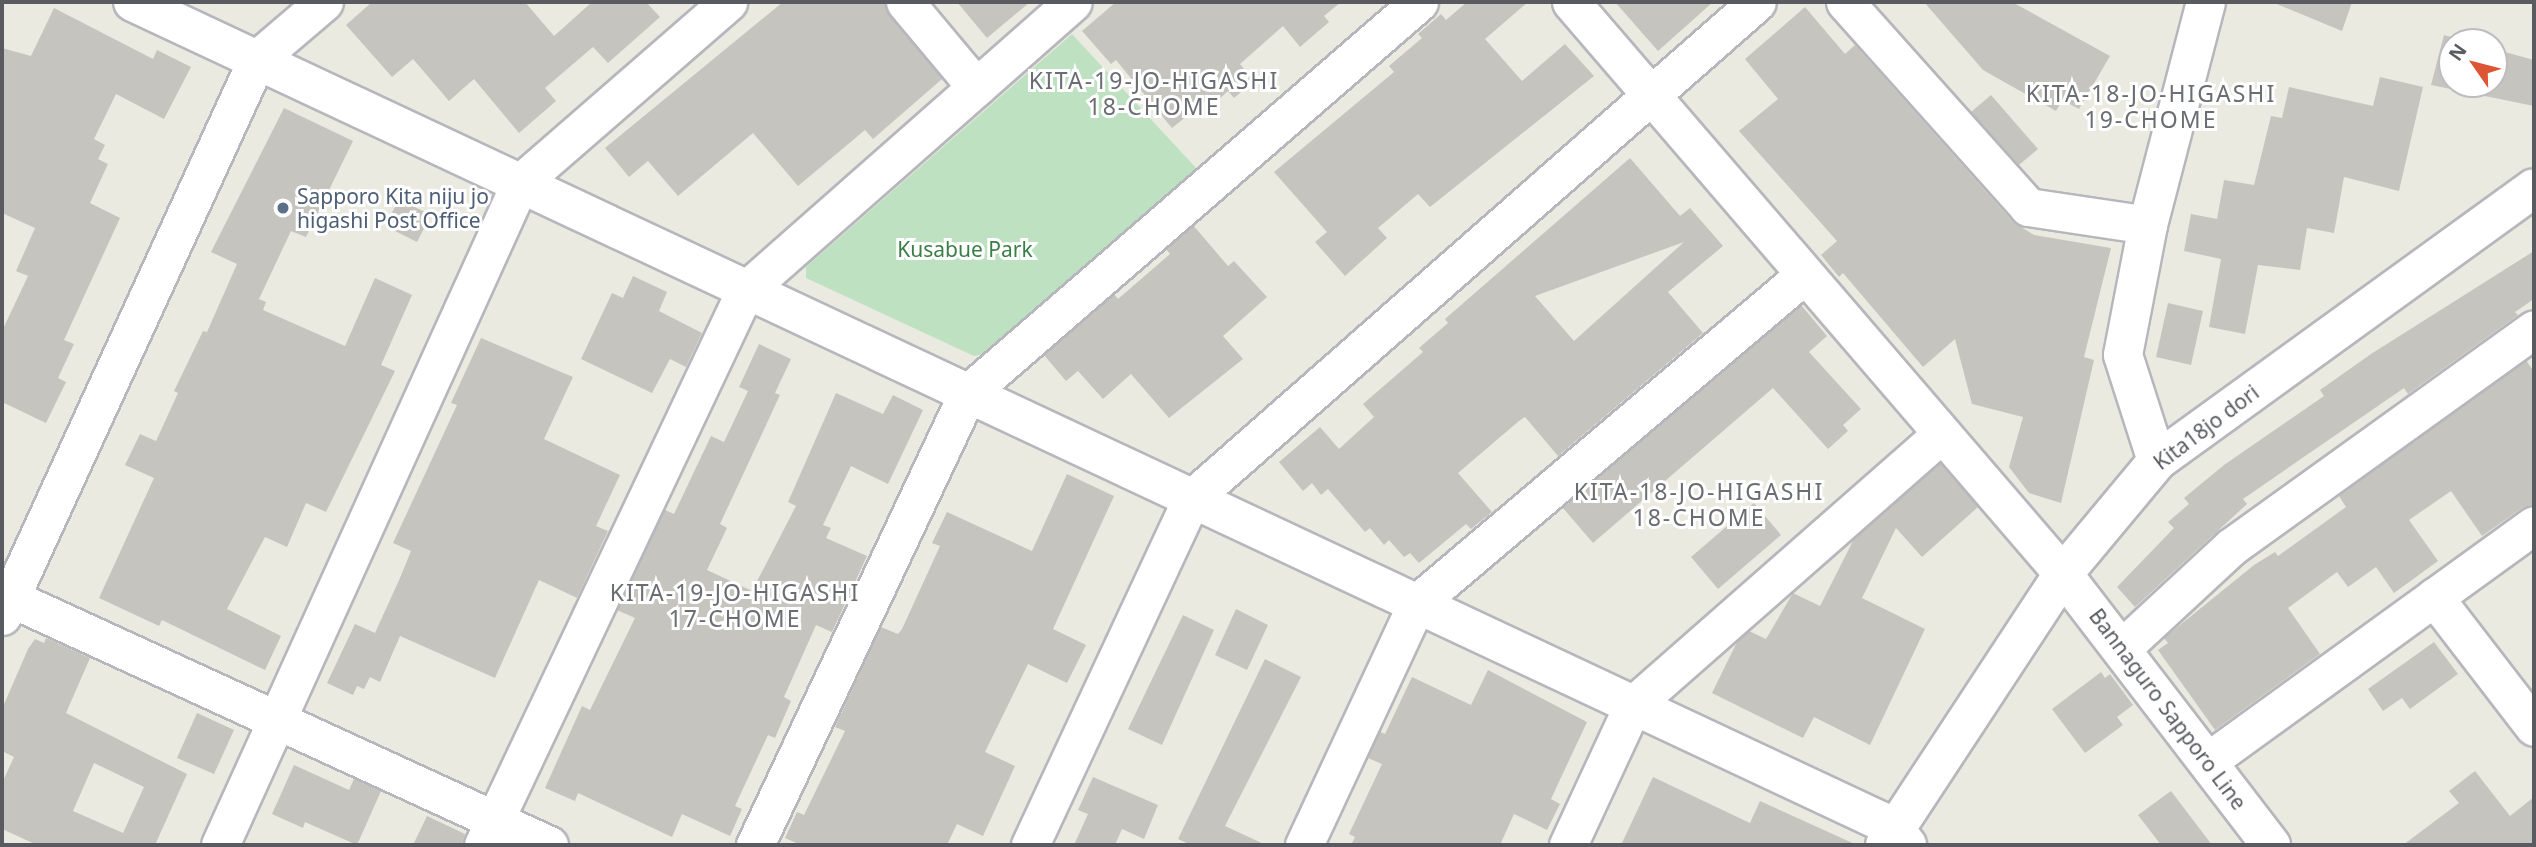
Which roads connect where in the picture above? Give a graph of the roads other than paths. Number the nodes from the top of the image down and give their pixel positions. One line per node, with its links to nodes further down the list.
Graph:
1 (133, 2): 11 (street)
2 (324, 2): 11 (street)
3 (728, 2): 14 (street)
4 (905, 2): 12 (street)
5 (1073, 2): 12 (street)
6 (1419, 2): 20 (street)
7 (1571, 2): 13 (street)
8 (1757, 2): 13 (street)
9 (1845, 2): 16 (street)
10 (2206, 2): 16 (street)
11 (257, 59): 14 (street); 27 (street)
12 (976, 87): 18 (street)
13 (1650, 97): 17 (street); 23 (street)
14 (520, 183): 18 (street); 31 (street)
15 (2534, 188): 22 (street, Kita18jo dori)
16 (2148, 225): 22 (street)
17 (1803, 276): 21 (street); 28 (street)
18 (746, 291): 20 (street); 34 (street)
19 (2534, 329): 29 (street)
20 (968, 393): 23 (street); 38 (street)
21 (1939, 436): 25 (street); 30 (street)
22 (2157, 461): 25 (street, Kita18jo dori)
23 (1191, 499): 28 (street); 39 (street)
24 (2534, 525): 26 (street)
25 (2063, 574): 29 (street, Bannaguro Sapporo Line); 35 (street, Kita18jo dori)
26 (2434, 597): 32 (street); 33 (street)
27 (4, 602): 31 (street)
28 (1417, 603): 30 (street); 40 (street)
29 (2123, 647): 33 (street, Bannaguro Sapporo Line)
30 (1633, 705): 35 (street); 41 (street)
31 (277, 716): 34 (street); 36 (street)
32 (2534, 727)
33 (2208, 761): 42 (street, Bannaguro Sapporo Line)
34 (489, 832): 37 (street)
35 (1895, 839)
36 (220, 845)
37 (550, 845)
38 (755, 845)
39 (1030, 845)
40 (1304, 845)
41 (1569, 845)
42 (2271, 845)

